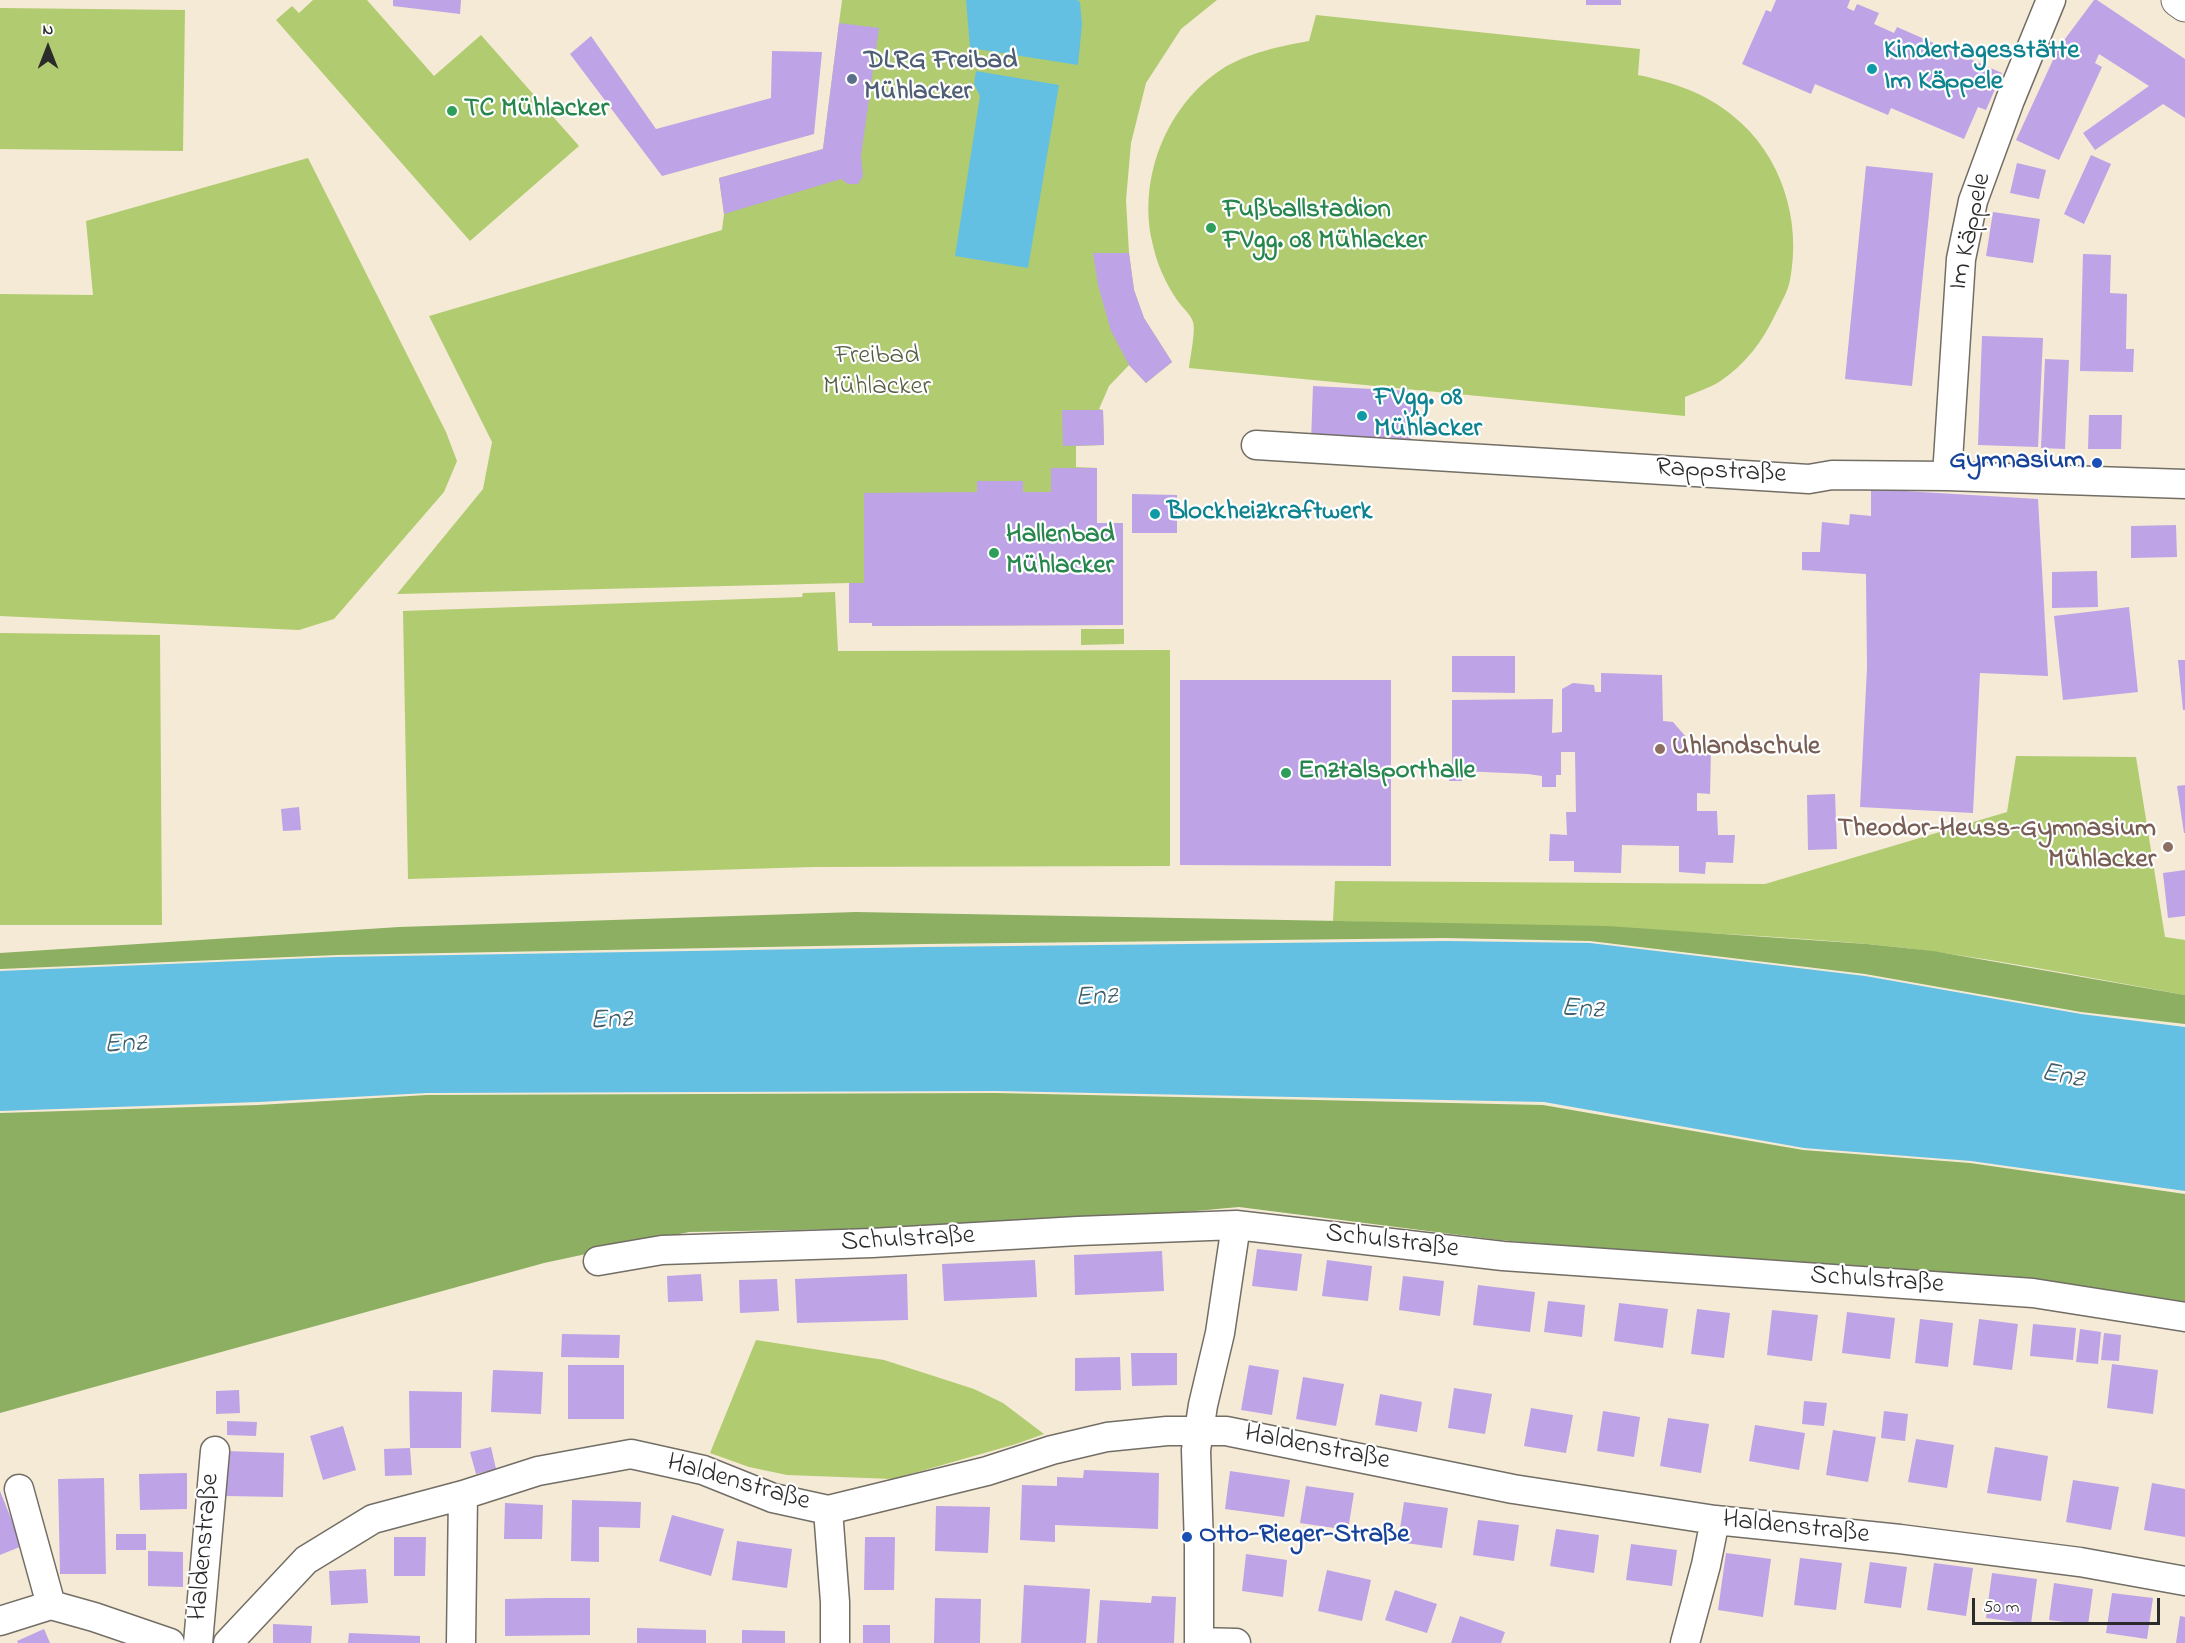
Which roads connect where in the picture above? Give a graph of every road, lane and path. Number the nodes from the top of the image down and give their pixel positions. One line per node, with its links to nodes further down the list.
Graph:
1 (2051, 0): 5 (street, Im Käppele)
2 (2178, 0): 3 (main road)
3 (2185, 5)
4 (1256, 445): 5 (street, Rappstraße)
5 (1947, 476): 6 (street, Rappstraße)
6 (2185, 484)
7 (1236, 1225): 8 (street, Schulstraße); 9 (street, Schulstraße); 10 (street)
8 (598, 1261)
9 (2185, 1317)
10 (1198, 1430): 14 (street, Haldenstraße); 15 (street, Haldenstraße); 19 (street)
11 (215, 1451): 21 (street, Haldenstraße)
12 (19, 1489): 17 (street)
13 (463, 1495): 14 (street, Haldenstraße); 22 (street, Haldenstraße); 23 (street)
14 (828, 1510): 24 (street)
15 (1715, 1520): 16 (street, Haldenstraße); 26 (street)
16 (2185, 1581)
17 (51, 1605): 18 (street); 20 (street, Haldenstraße)
18 (0, 1621)
19 (1198, 1642): 25 (street)
20 (170, 1643)
21 (198, 1643)
22 (228, 1643)
23 (461, 1643)
24 (835, 1643)
25 (1236, 1643)
26 (1685, 1643)

